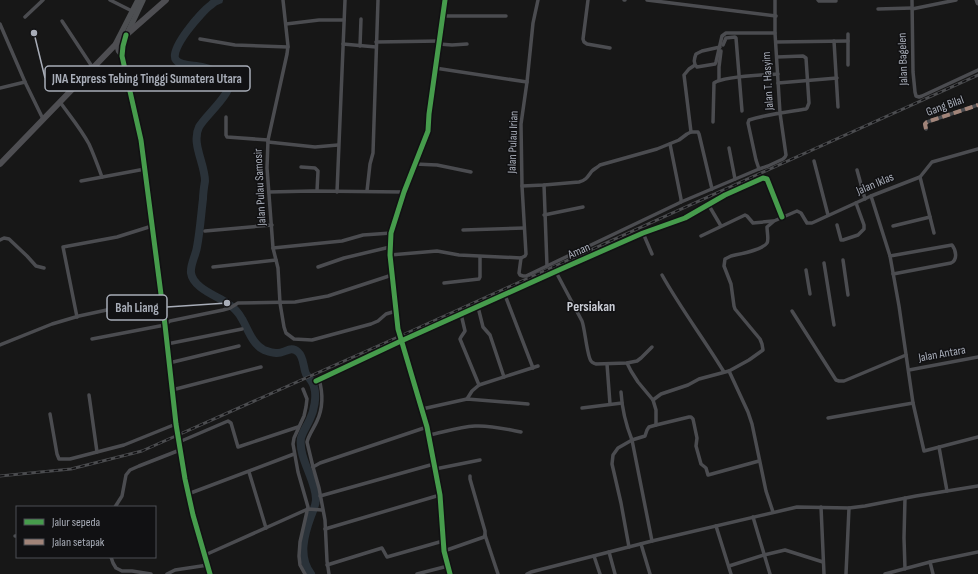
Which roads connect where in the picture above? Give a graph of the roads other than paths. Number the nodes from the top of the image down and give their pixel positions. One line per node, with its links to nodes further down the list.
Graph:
1 (43, 0): 26 (street)
2 (110, 0): 22 (street)
3 (138, 0): 22 (main road)
4 (143, 0): 22 (main road)
5 (166, 0): 34 (highway)
6 (283, 0): 31 (street, Jalan Pulau Samosir)
7 (344, 0): 28 (street)
8 (378, 0): 38 (street)
9 (445, 0): 23 (street)
10 (538, 0): 62 (street, Jalan Pulau Irian)
11 (588, 0): 48 (street)
12 (647, 0): 25 (street)
13 (775, 0): 25 (street, Jalan T. Hasyim)
14 (818, 0): 18 (street)
15 (912, 0): 21 (street, Jalan Bagelen)
16 (956, 0): 21 (street)
17 (977, 0): 19 (main road)
18 (836, 1)
19 (978, 3)
20 (878, 8): 21 (street)
21 (912, 8): 55 (street, Jalan Bagelen)
22 (135, 12): 34 (main road); 41 (main road)
23 (442, 16): 24 (street); 40 (street)
24 (506, 16)
25 (776, 16): 32 (street, Jalan T. Hasyim)
26 (25, 17)
27 (361, 19): 44 (street)
28 (344, 20): 31 (street); 42 (street)
29 (62, 21): 53 (street)
30 (0, 24): 61 (street)
31 (286, 24): 45 (street, Jalan Pulau Samosir)
32 (775, 33): 39 (street, Jalan T. Hasyim); 47 (street)
33 (848, 34): 37 (street)
34 (126, 35): 41 (highway); 49 (street)
35 (200, 39): 45 (street)
36 (834, 41): 37 (street); 39 (street); 58 (street)
37 (848, 41): 52 (street)
38 (376, 42): 40 (street); 46 (street)
39 (776, 42): 50 (street, Jalan T. Hasyim)
40 (439, 43): 43 (street); 54 (street)
41 (116, 44): 49 (street); 53 (highway)
42 (343, 44): 44 (street); 77 (street)
43 (467, 44)
44 (360, 46): 46 (street)
45 (288, 47): 75 (street, Jalan Pulau Samosir)
46 (376, 47): 98 (street)
47 (720, 47): 51 (street); 51 (street)
48 (610, 48)
49 (122, 56): 84 (street)
50 (777, 57): 56 (street, Jalan T. Hasyim); 60 (street)
51 (695, 65): 74 (street)
52 (848, 66)
53 (93, 68): 65 (highway)
54 (435, 68): 62 (street); 82 (street)
55 (978, 70)
56 (778, 74): 57 (street); 63 (street, Jalan T. Hasyim)
57 (740, 77): 59 (street); 59 (street); 68 (street)
58 (837, 78): 60 (street); 67 (street)
59 (719, 80): 72 (street)
60 (807, 81): 63 (street); 69 (street)
61 (25, 82): 64 (street); 71 (street)
62 (527, 82): 93 (street, Jalan Pulau Irian)
63 (778, 84): 69 (street, Jalan T. Hasyim)
64 (0, 88)
65 (60, 102): 71 (highway); 89 (street)
66 (978, 105): 73 (street, Gang Bilal)
67 (838, 107)
68 (742, 111)
69 (780, 113): 85 (street, Jalan T. Hasyim); 85 (street)
70 (226, 117): 75 (street)
71 (43, 119): 81 (highway)
72 (713, 122)
73 (926, 130)
74 (691, 132): 76 (street); 94 (street)
75 (268, 141): 77 (street); 96 (street, Jalan Pulau Samosir)
76 (670, 144): 92 (street); 102 (street)
77 (338, 145): 97 (street)
78 (729, 148): 90 (street)
79 (978, 149): 88 (street, Jalan Iklas)
80 (814, 161): 107 (street)
81 (0, 164)
82 (415, 164): 87 (street); 99 (street)
83 (301, 167): 95 (street)
84 (145, 169): 89 (street); 113 (street)
85 (760, 169): 90 (street)
86 (857, 170): 101 (street)
87 (471, 172)
88 (920, 176): 100 (street, Jalan Iklas); 109 (street)
89 (102, 177): 91 (street)
90 (736, 179): 94 (street)
91 (81, 181)
92 (544, 185): 93 (street); 106 (street)
93 (522, 186): 116 (street, Jalan Pulau Irian)
94 (712, 188): 102 (street)
95 (317, 191): 96 (street); 97 (street)
96 (269, 192): 111 (street, Jalan Pulau Samosir)
97 (337, 192): 98 (street)
98 (367, 192): 99 (street)
99 (404, 192): 120 (street)
100 (871, 196): 101 (street, Jalan Iklas); 129 (street)
101 (865, 199): 103 (street, Jalan Iklas)
102 (681, 202): 134 (street)
103 (856, 203): 107 (street, Jalan Iklas); 112 (street)
104 (708, 204): 108 (street, Aman); 114 (street); 121 (street, Aman)
105 (583, 207): 106 (street)
106 (544, 215): 134 (street)
107 (828, 215): 108 (street, Jalan Iklas)
108 (782, 217): 110 (street)
109 (930, 217): 115 (street); 119 (street)
110 (774, 221): 114 (street); 172 (street)
111 (272, 225): 118 (street); 125 (street, Jalan Pulau Samosir)
112 (837, 225)
113 (152, 226): 147 (street); 153 (street)
114 (721, 226): 122 (street)
115 (893, 226)
116 (524, 228): 117 (street); 130 (street, Jalan Pulau Irian)
117 (463, 230)
118 (204, 231)
119 (934, 232)
120 (391, 233): 124 (street); 125 (street)
121 (643, 234): 126 (street); 139 (street, Aman)
122 (701, 236)
123 (0, 240): 137 (street)
124 (390, 247): 127 (street); 136 (street)
125 (273, 248): 131 (street, Jalan Pulau Samosir)
126 (652, 254)
127 (390, 256): 128 (street); 141 (street)
128 (480, 256): 130 (street); 143 (street)
129 (890, 256): 140 (street); 140 (street)
130 (521, 258): 134 (street)
131 (276, 260): 135 (street); 148 (street, Jalan Pulau Samosir)
132 (843, 260): 146 (street)
133 (824, 263): 155 (street)
134 (547, 266)
135 (213, 267)
136 (318, 267)
137 (44, 268)
138 (806, 270): 145 (street)
139 (556, 272): 144 (street, Aman); 167 (street)
140 (893, 274): 163 (street)
141 (392, 275): 148 (street); 150 (street)
142 (662, 276): 173 (street)
143 (444, 283)
144 (505, 294): 149 (street, Aman); 170 (street)
145 (810, 294)
146 (848, 295)
147 (162, 298): 153 (street); 154 (street)
148 (280, 303): 150 (street, Jalan Pulau Samosir); 154 (street)
149 (478, 307): 152 (street, Aman); 174 (street)
150 (396, 311): 158 (street)
151 (792, 311): 163 (street)
152 (461, 314): 158 (street, Aman); 175 (street)
153 (77, 317): 159 (street)
154 (165, 325): 157 (street); 160 (street)
155 (834, 325)
156 (242, 329): 160 (street)
157 (92, 339)
158 (401, 341): 187 (street); 206 (street, Aman)
159 (0, 344)
160 (167, 344): 165 (street)
161 (239, 346): 165 (street)
162 (652, 347): 166 (street)
163 (906, 355): 171 (street)
164 (978, 357): 171 (street, Jalan Antara)
165 (169, 363): 177 (street)
166 (627, 363): 167 (street); 181 (street)
167 (607, 364): 185 (street)
168 (538, 366): 170 (street)
169 (261, 367): 177 (street)
170 (533, 368): 174 (street)
171 (908, 370): 183 (street)
172 (729, 371): 173 (street); 204 (street)
173 (724, 372): 181 (street)
174 (504, 377): 175 (street)
175 (479, 385): 180 (street)
176 (304, 389): 192 (street)
177 (172, 390): 190 (street)
178 (621, 392): 182 (street)
179 (89, 395): 201 (street)
180 (467, 399): 184 (street); 187 (street)
181 (653, 400): 191 (street)
182 (622, 403): 185 (street); 197 (street)
183 (913, 403): 189 (street); 199 (street)
184 (528, 404)
185 (610, 404): 186 (street)
186 (582, 408)
187 (422, 409): 193 (street)
188 (50, 414): 201 (street)
189 (828, 418)
190 (176, 424): 198 (street); 201 (street)
191 (656, 424): 197 (street); 204 (street)
192 (298, 427): 198 (street); 202 (street)
193 (427, 427): 195 (street); 206 (street)
194 (521, 432): 195 (street)
195 (429, 435): 205 (street)
196 (978, 437): 199 (street)
197 (632, 440): 228 (street); 230 (street)
198 (179, 442): 200 (street)
199 (939, 447): 211 (street)
200 (180, 450): 212 (street); 216 (street)
201 (97, 452)
202 (294, 454): 208 (street); 219 (street)
203 (480, 460): 207 (street)
204 (759, 461): 221 (street)
205 (434, 464): 207 (street); 214 (street)
206 (313, 467): 214 (street)
207 (435, 468): 213 (street)
208 (249, 472): 212 (street); 224 (street)
209 (470, 476): 226 (street)
210 (978, 486): 211 (street)
211 (947, 491): 215 (street)
212 (188, 494): 234 (street)
213 (440, 495): 225 (street); 227 (street)
214 (320, 496): 220 (street)
215 (905, 498): 218 (street); 244 (street)
216 (116, 506)
217 (821, 507): 218 (street); 221 (street); 238 (street)
218 (849, 508): 261 (street)
219 (309, 509): 220 (street); 224 (street); 249 (street)
220 (321, 510): 225 (street)
221 (772, 512): 222 (street)
222 (753, 517): 223 (street); 235 (street)
223 (716, 526): 228 (street); 243 (street)
224 (266, 528): 234 (street)
225 (325, 529): 241 (street)
226 (485, 535): 231 (street); 253 (street)
227 (443, 541): 231 (street); 241 (street)
228 (652, 541): 229 (street)
229 (641, 544): 230 (street); 257 (street)
230 (629, 547): 232 (street)
231 (444, 551): 242 (street)
232 (609, 552): 236 (street); 256 (street)
233 (978, 552): 239 (street)
234 (205, 555): 240 (street)
235 (764, 555): 238 (street); 243 (street); 259 (street)
236 (594, 556): 254 (street); 255 (street)
237 (111, 558): 245 (street)
238 (823, 562): 260 (street)
239 (930, 562): 244 (street); 263 (street)
240 (208, 565): 247 (street); 248 (street)
241 (327, 565): 250 (street)
242 (448, 566): 251 (street); 252 (street)
243 (729, 566): 258 (street)
244 (905, 569): 262 (street)
245 (122, 573): 246 (street)
246 (151, 574)
247 (167, 574)
248 (209, 574)
249 (305, 574)
250 (329, 574)
251 (417, 574)
252 (450, 574)
253 (498, 574)
254 (526, 574)
255 (600, 574)
256 (615, 574)
257 (650, 574)
258 (731, 574)
259 (770, 574)
260 (824, 574)
261 (846, 574)
262 (885, 574)
263 (933, 574)

